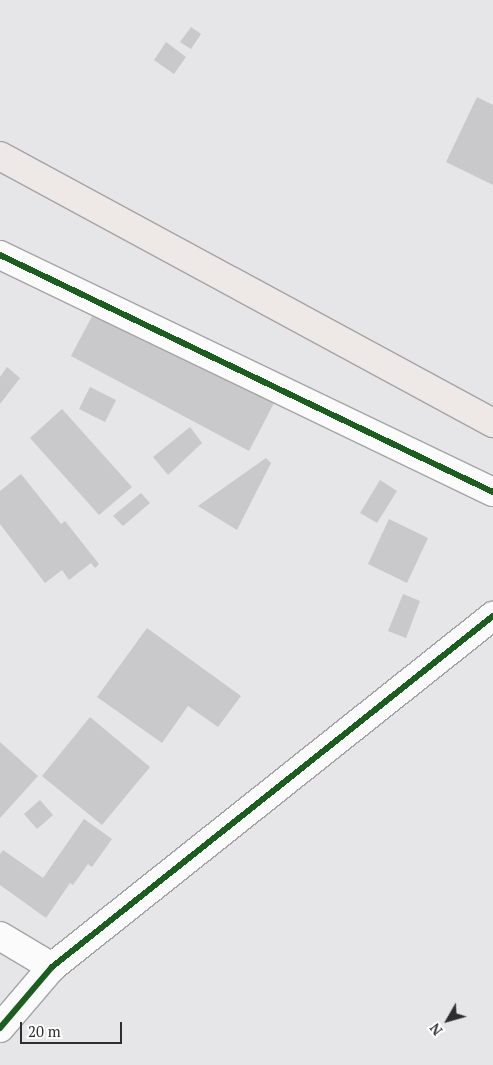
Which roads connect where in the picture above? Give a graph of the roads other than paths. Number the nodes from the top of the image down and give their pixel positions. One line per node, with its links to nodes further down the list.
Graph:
1 (0, 156): 3 (main road)
2 (0, 255): 4 (street)
3 (493, 423)
4 (493, 492)
5 (493, 616): 7 (street)
6 (0, 936): 7 (street)
7 (52, 966): 8 (street)
8 (0, 1028)

